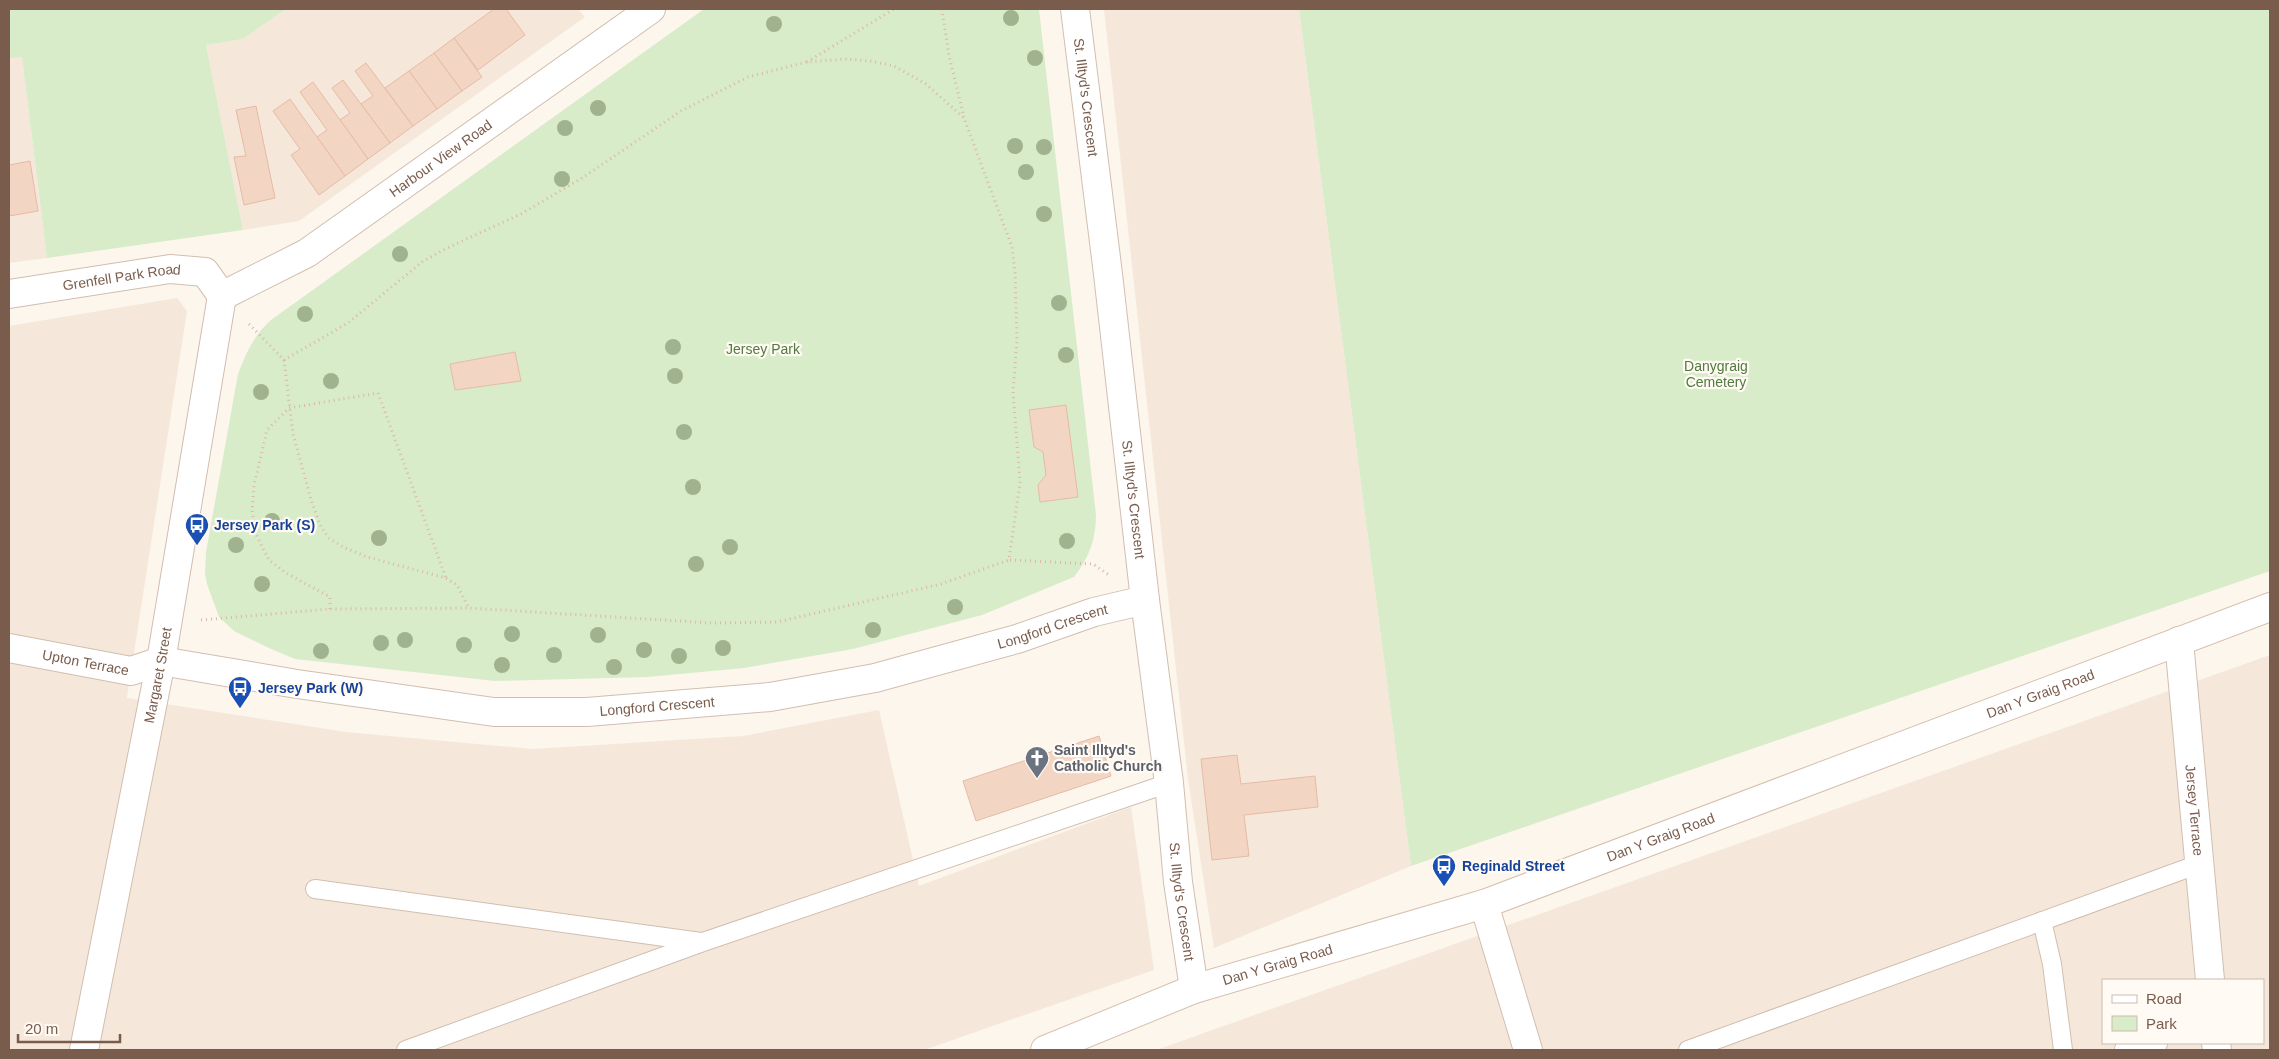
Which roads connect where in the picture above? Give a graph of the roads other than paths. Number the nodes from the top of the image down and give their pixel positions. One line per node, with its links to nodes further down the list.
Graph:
1 (651, 9): 4 (street, Harbour View Road)
2 (1074, 9): 5 (street, St. Illtyd's Crescent)
3 (9, 294): 4 (street, Grenfell Park Road)
4 (222, 296): 9 (street, Margaret Street)
5 (1145, 600): 9 (street, Longford Crescent); 10 (street, St. Illtyd's Crescent)
6 (2270, 607): 7 (street, Dan Y Graig Road)
7 (2179, 641): 11 (street, Jersey Terrace); 13 (street, Dan Y Graig Road)
8 (9, 648): 9 (street, Upton Terrace)
9 (161, 661): 19 (street, Margaret Street)
10 (1169, 783): 15 (lane); 17 (street, St. Illtyd's Crescent)
11 (2199, 864): 14 (lane); 16 (street, Jersey Terrace)
12 (315, 889): 15 (lane)
13 (1484, 904): 17 (street, Dan Y Graig Road); 22 (street)
14 (2042, 921): 23 (lane); 24 (lane)
15 (703, 942): 20 (lane)
16 (2210, 979)
17 (1194, 989): 21 (street, Dan Y Graig Road)
18 (2149, 1044): 25 (street)
19 (84, 1050)
20 (406, 1050)
21 (1045, 1050)
22 (1528, 1050)
23 (1688, 1050)
24 (2063, 1050)
25 (2130, 1050)

